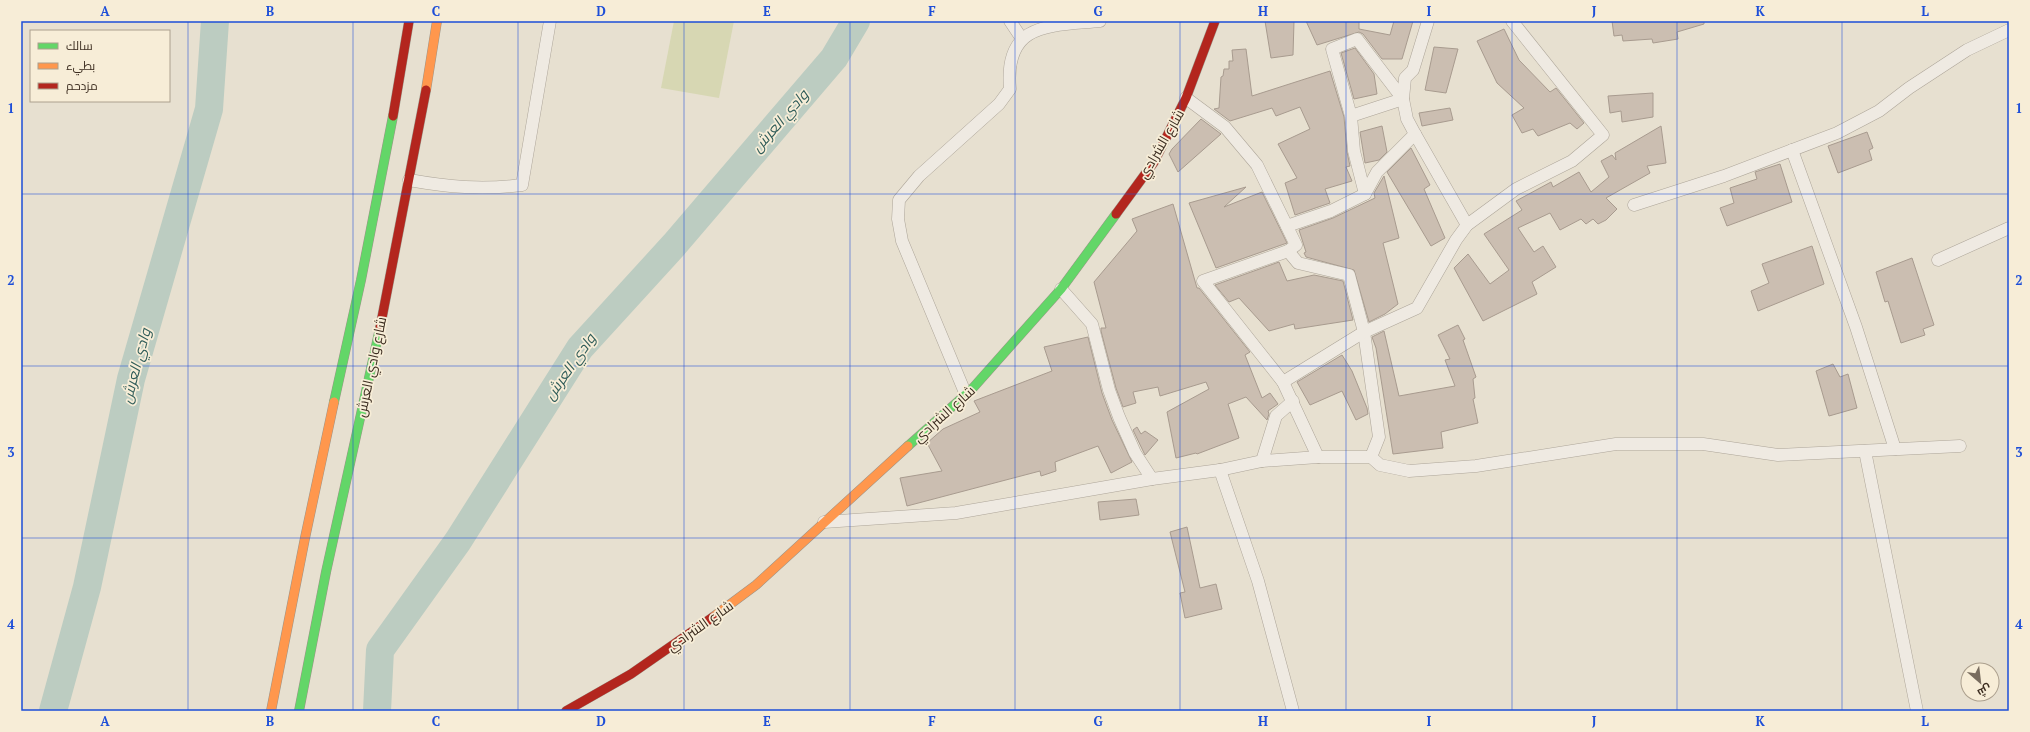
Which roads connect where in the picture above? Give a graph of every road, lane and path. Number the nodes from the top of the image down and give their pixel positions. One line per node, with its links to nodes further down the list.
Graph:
1 (409, 21): 38 (main road, شارع وادي العرش)
2 (437, 21): 16 (main road, شارع وادي العرش)
3 (550, 21): 16 (street)
4 (1010, 21): 10 (street)
5 (1100, 21): 10 (street)
6 (1215, 21): 11 (main road, شارع الشرادي)
7 (1428, 21): 12 (street)
8 (1512, 21): 19 (street)
9 (2009, 30): 15 (street)
10 (1022, 39): 27 (street)
11 (1186, 98): 20 (street); 24 (main road, شارع الشرادي)
12 (1403, 99): 13 (street); 13 (street); 14 (street)
13 (1351, 116): 17 (street)
14 (1414, 134): 17 (street); 19 (street)
15 (1792, 150): 18 (street); 30 (street)
16 (409, 180): 39 (main road, شارع وادي العرش)
17 (1364, 194): 20 (street)
18 (1634, 205)
19 (1467, 225): 25 (street)
20 (1286, 226): 22 (street)
21 (2009, 228): 23 (street)
22 (1288, 251): 25 (street); 26 (street)
23 (1938, 260)
24 (1061, 289): 27 (main road, شارع الشرادي); 36 (street)
25 (1364, 332): 26 (street); 33 (street)
26 (1283, 382): 28 (street)
27 (966, 395): 37 (main road, شارع الشرادي)
28 (1293, 402): 32 (street); 34 (street)
29 (1960, 446): 30 (street)
30 (1895, 449): 31 (street)
31 (1865, 451): 33 (street); 44 (street)
32 (1318, 457): 33 (street); 34 (street)
33 (1371, 457)
34 (1262, 461): 35 (street)
35 (1220, 470): 36 (street); 43 (street)
36 (1152, 479): 37 (street)
37 (824, 522): 40 (main road, شارع الشرادي)
38 (273, 698): 41 (main road); 42 (main road, شارع وادي العرش)
39 (300, 708)
40 (568, 710)
41 (268, 711)
42 (271, 711)
43 (1293, 711)
44 (1917, 711)

